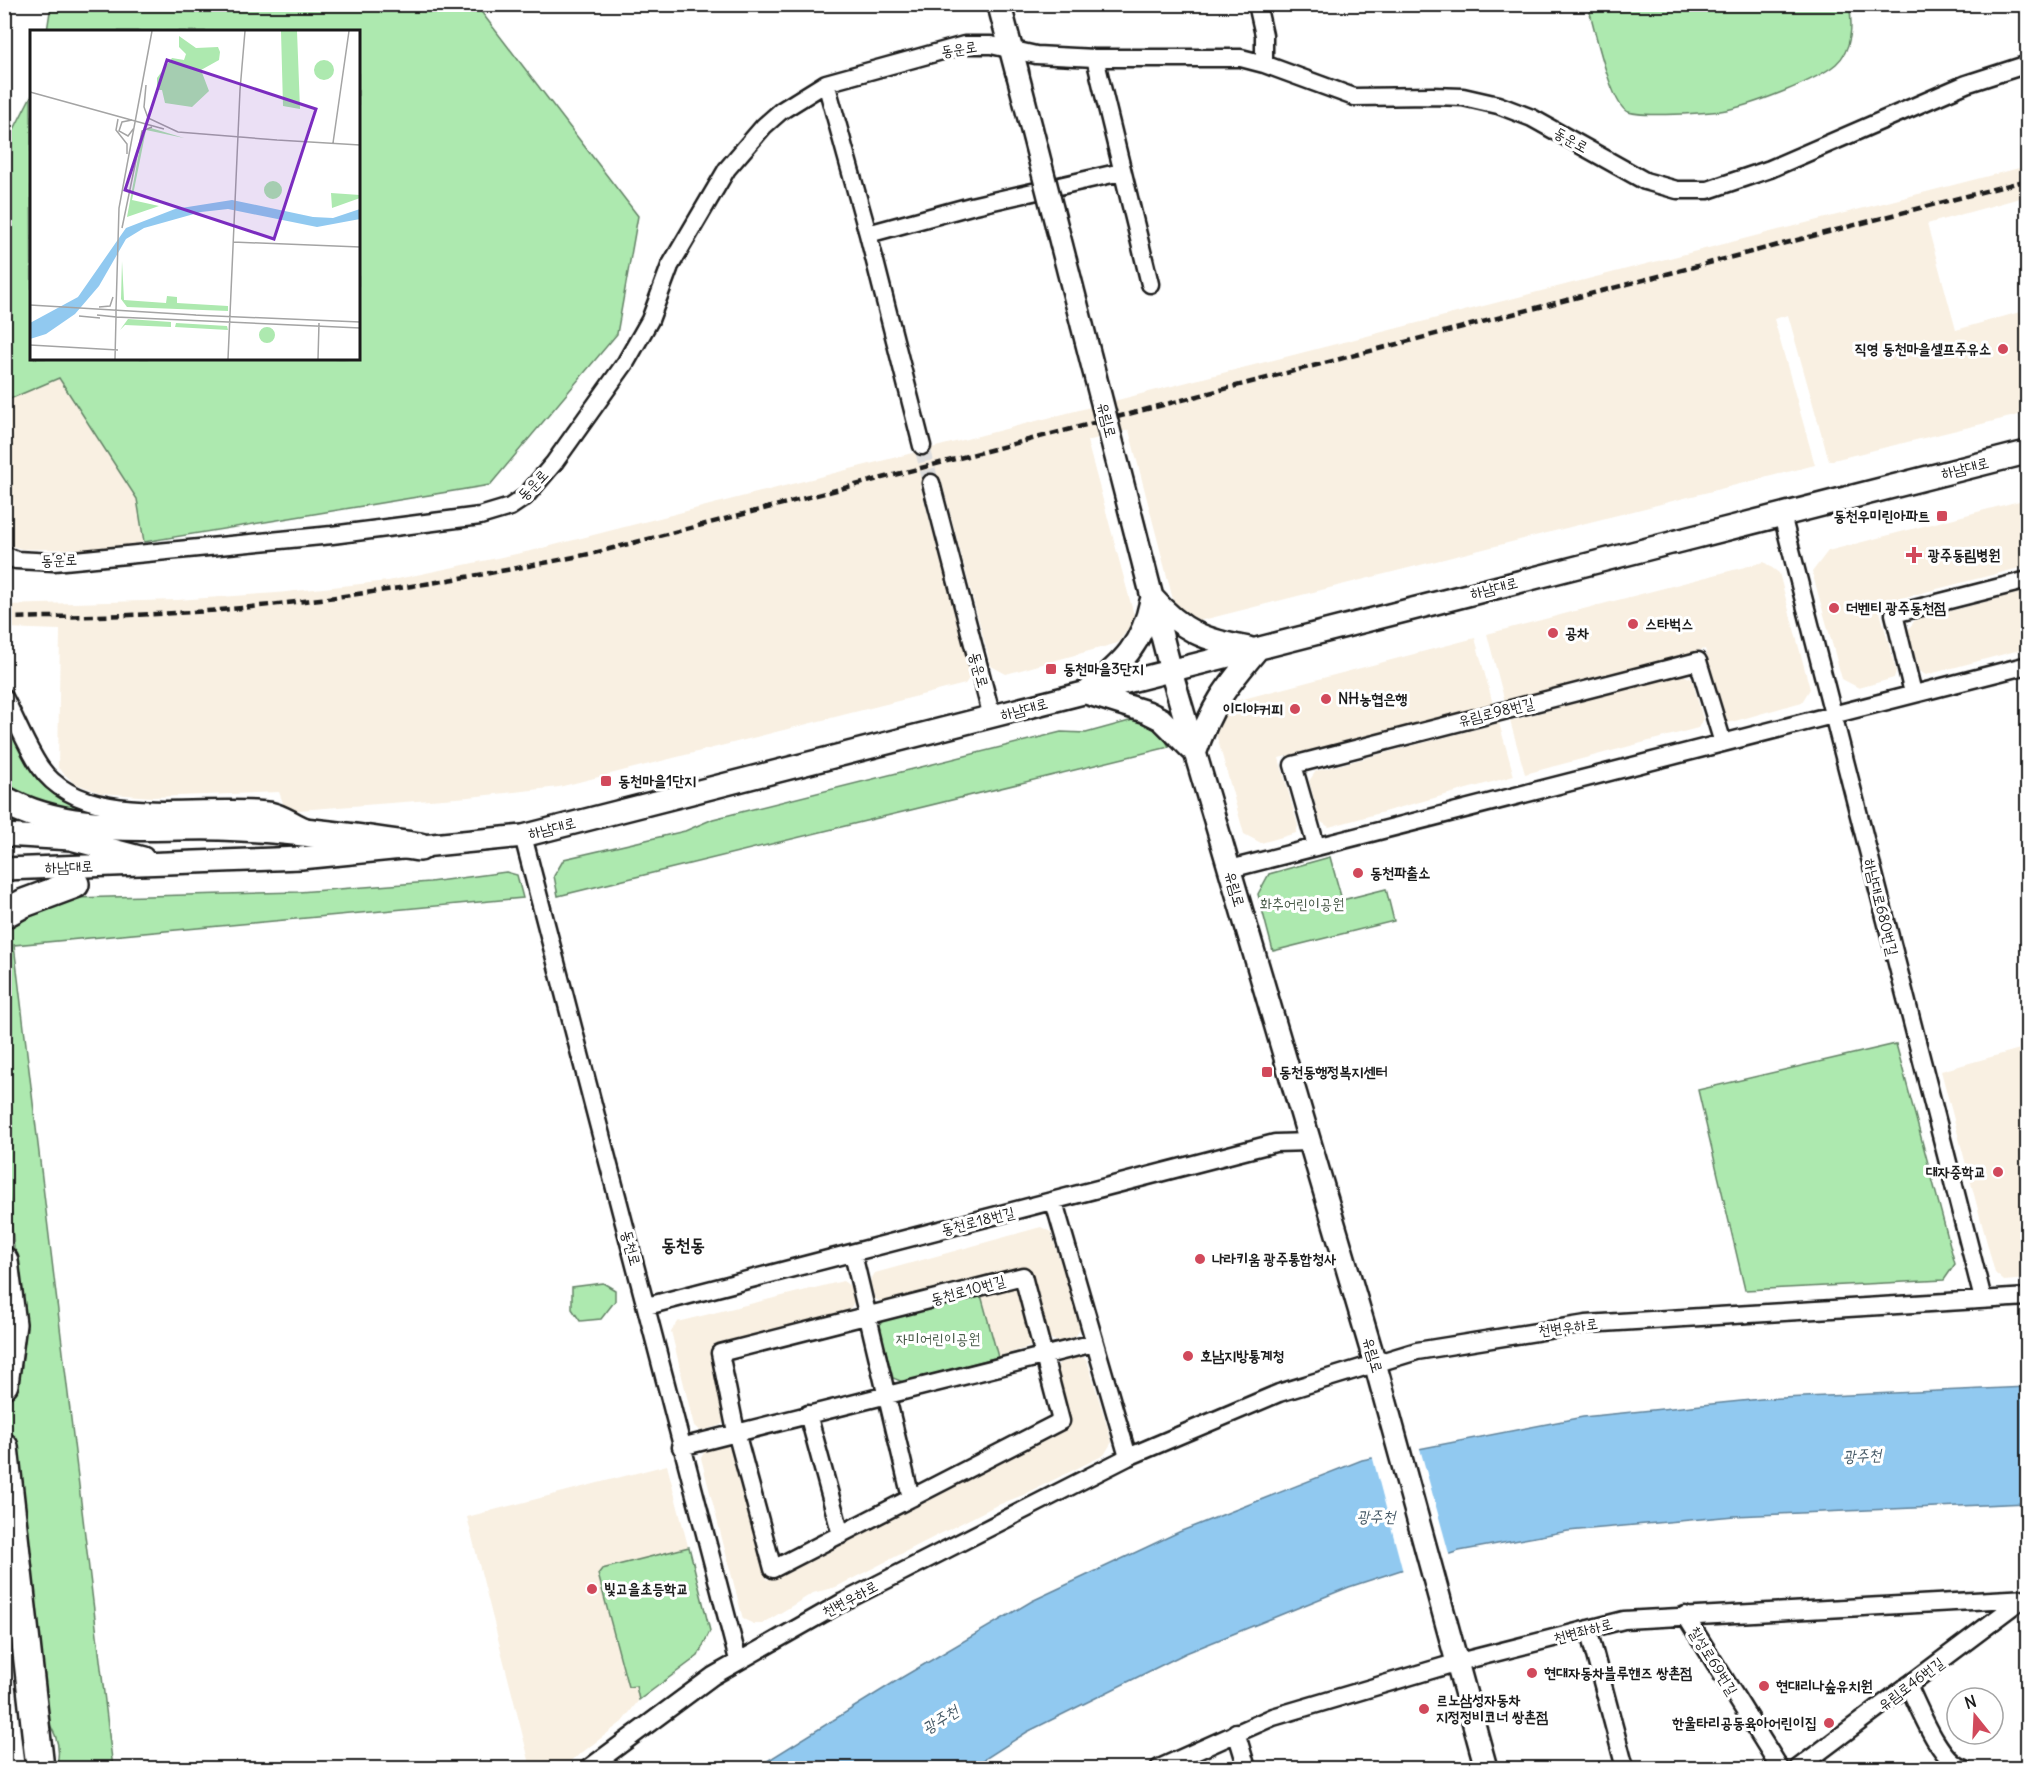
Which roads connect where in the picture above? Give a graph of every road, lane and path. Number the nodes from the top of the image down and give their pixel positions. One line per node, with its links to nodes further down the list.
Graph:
1 (999, 4): 3 (main road, 유림로)
2 (1257, 4): 5 (street)
3 (1011, 49): 4 (street, 동운로); 7 (main road, 유림로); 8 (street, 동운로)
4 (1095, 58): 5 (street, 동운로); 9 (street)
5 (1264, 64): 6 (street, 동운로)
6 (2028, 64)
7 (1017, 72): 19 (street, 유림로, bridge)
8 (826, 83): 10 (street); 17 (street, 동운로)
9 (1121, 172): 10 (street); 11 (street)
10 (868, 234): 12 (street)
11 (1150, 284)
12 (922, 446)
13 (2028, 452): 15 (main road, 하남대로)
14 (931, 483): 27 (street, 동운로)
15 (1782, 515): 16 (main road, 하남대로); 26 (street, 하남대로680번길)
16 (1674, 542): 20 (street, 하남대로)
17 (4, 555)
18 (2028, 580): 24 (street)
19 (1152, 597): 20 (street); 22 (street, 유림로); 23 (street)
20 (1258, 649): 22 (street, 하남대로); 29 (street)
21 (2028, 665): 24 (street)
22 (1171, 671): 23 (street, 하남대로); 29 (street, 유림로)
23 (1085, 693): 27 (street, 하남대로); 29 (street)
24 (1913, 693): 26 (street)
25 (4, 697): 31 (street)
26 (1832, 713): 28 (street); 47 (street, 하남대로680번길)
27 (992, 717): 33 (street, 하남대로)
28 (1723, 743): 34 (street); 34 (street, 유림로98번길)
29 (1195, 754): 38 (street, 유림로)
30 (4, 800): 31 (highway)
31 (318, 832): 35 (highway)
32 (4, 835): 36 (street)
33 (523, 836): 35 (street, 하남대로); 48 (street, 동천로)
34 (1316, 846): 38 (street)
35 (420, 847): 36 (street, 하남대로)
36 (167, 864): 37 (street, 하남대로); 39 (street)
37 (4, 869)
38 (1230, 869): 42 (street, 유림로)
39 (75, 884): 40 (highway); 41 (highway)
40 (4, 902)
41 (4, 914)
42 (1310, 1142): 43 (street, 동천로18번길); 52 (street, 유림로)
43 (1054, 1202): 44 (street, 동천로18번길); 50 (street)
44 (853, 1254): 48 (street, 동천로18번길); 49 (street)
45 (4, 1261): 53 (highway)
46 (2028, 1297): 47 (street, 천변우하로)
47 (1983, 1299): 52 (street, 천변우하로)
48 (647, 1306): 58 (street, 동천로)
49 (868, 1317): 51 (street, 동천로10번길); 54 (street); 56 (street, 동천로10번길)
50 (1094, 1343): 51 (street); 59 (street)
51 (1045, 1356): 54 (street); 60 (street, 동천로10번길)
52 (1375, 1363): 59 (street, 천변우하로); 65 (street, 유림로)
53 (4, 1384)
54 (885, 1394): 55 (street); 60 (street)
55 (808, 1414): 56 (street); 61 (street)
56 (736, 1432): 58 (street); 61 (street, 동천로10번길)
57 (4, 1447): 69 (highway)
58 (681, 1447): 66 (street, 동천로)
59 (1128, 1457): 66 (street, 천변우하로)
60 (911, 1498): 61 (street, 동천로10번길)
61 (841, 1534)
62 (2026, 1599): 63 (street, 천변좌하로); 67 (street, 유림로46번길)
63 (1685, 1615): 64 (street, 천변좌하로); 75 (street, 칠성로69번길)
64 (1588, 1629): 65 (street, 천변좌하로); 74 (street)
65 (1454, 1655): 68 (street, 천변좌하로); 73 (street, 유림로)
66 (738, 1660): 70 (street, 천변우하로)
67 (1908, 1685): 76 (street, 유림로46번길); 77 (street)
68 (1236, 1732): 71 (street, 천변좌하로); 72 (street)
69 (40, 1768)
70 (589, 1768)
71 (1159, 1768)
72 (1247, 1768)
73 (1486, 1768)
74 (1625, 1768)
75 (1780, 1768)
76 (1798, 1768)
77 (1963, 1768)

